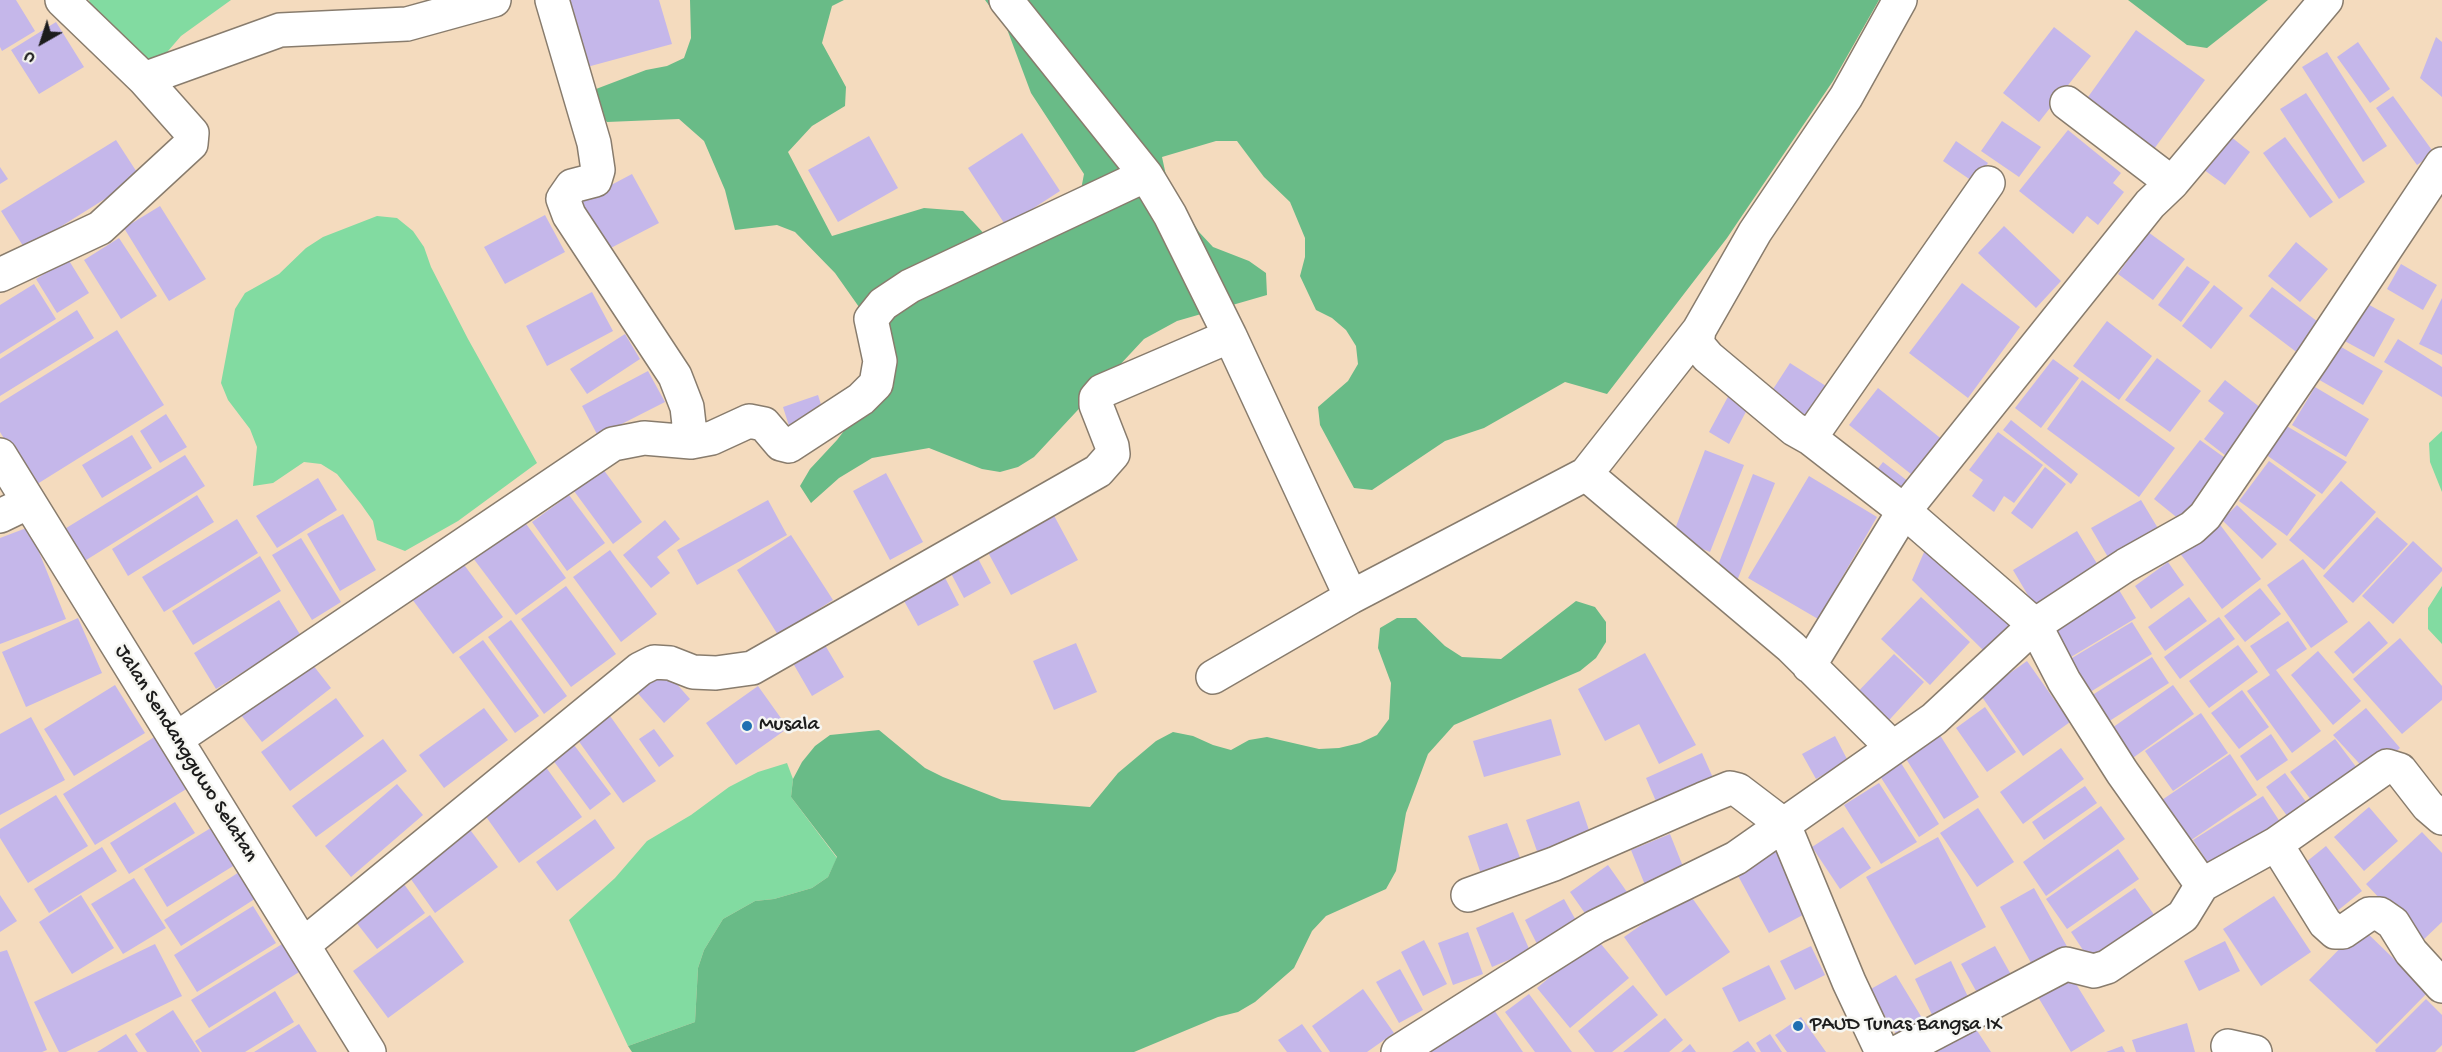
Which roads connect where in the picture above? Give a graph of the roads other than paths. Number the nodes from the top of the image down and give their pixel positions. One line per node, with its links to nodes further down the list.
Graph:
1 (62, 0): 7 (street)
2 (494, 0): 7 (street)
3 (552, 0): 17 (street)
4 (1006, 0): 10 (street)
5 (1900, 0): 14 (street)
6 (2326, 0): 12 (street)
7 (144, 79): 13 (street)
8 (2067, 103): 12 (street)
9 (2442, 164): 23 (street)
10 (1146, 175): 15 (street); 17 (street)
11 (1988, 183): 16 (street)
12 (2172, 183): 21 (street)
13 (0, 275)
14 (1699, 330): 16 (street); 19 (street)
15 (1230, 336): 22 (street); 33 (street)
16 (1810, 438): 21 (street)
17 (691, 442): 26 (street)
18 (0, 455): 20 (street, Jalan Sendangguwo Selatan)
19 (1586, 474): 22 (street); 24 (street)
20 (14, 509): 26 (street, Jalan Sendangguwo Selatan)
21 (1904, 511): 23 (street); 24 (street)
22 (1351, 597): 25 (street)
23 (2035, 625): 27 (street); 31 (street)
24 (1809, 666): 27 (street)
25 (1213, 677)
26 (176, 739): 33 (street, Jalan Sendangguwo Selatan)
27 (1892, 747): 29 (street)
28 (2442, 818): 30 (street)
29 (1784, 825): 32 (street); 36 (street); 37 (street)
30 (2276, 844): 31 (street); 34 (street)
31 (2202, 885): 38 (street)
32 (1468, 895)
33 (303, 945): 35 (street, Jalan Sendangguwo Selatan)
34 (2442, 986)
35 (369, 1052)
36 (1398, 1052)
37 (1882, 1052)
38 (1898, 1052)

